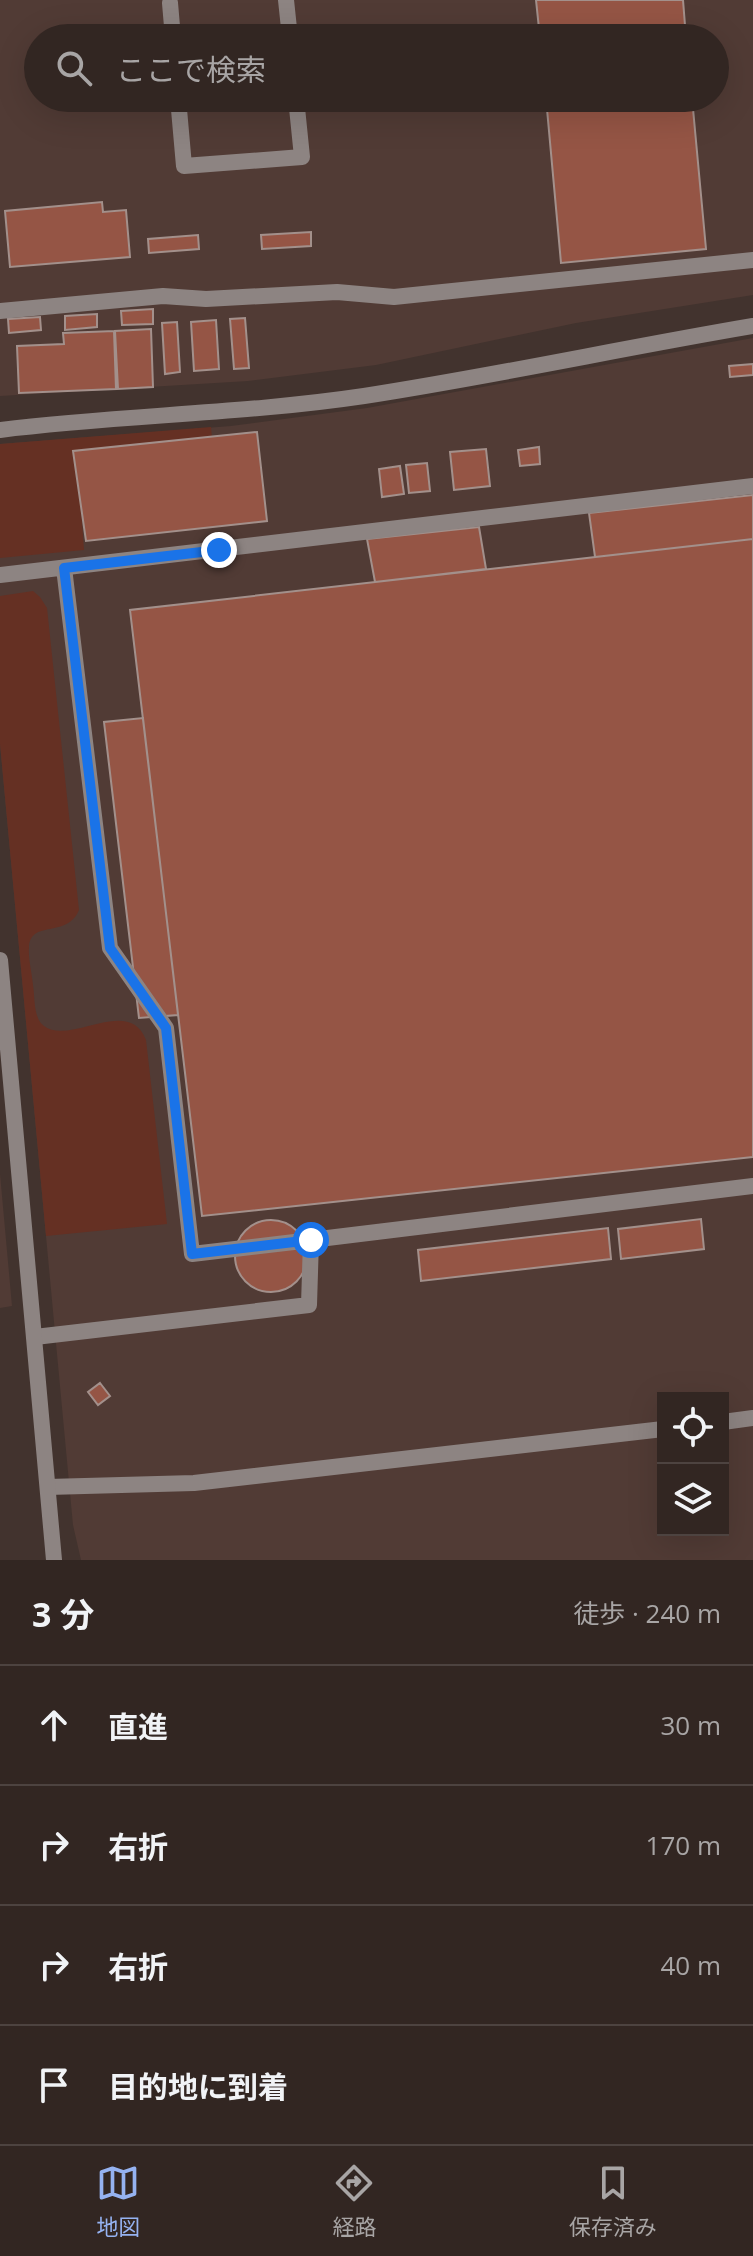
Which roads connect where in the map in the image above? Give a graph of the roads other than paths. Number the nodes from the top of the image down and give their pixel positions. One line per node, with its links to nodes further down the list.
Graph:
1 (286, 0): 4 (street)
2 (170, 3): 3 (street)
3 (172, 24)
4 (289, 24)
5 (179, 112): 6 (street)
6 (297, 112)
7 (753, 260): 8 (street)
8 (0, 311)
9 (753, 326): 10 (street)
10 (0, 430)
11 (753, 486): 12 (street)
12 (64, 568): 13 (street); 16 (street)
13 (0, 575)
14 (0, 960): 17 (street)
15 (753, 1186): 16 (street)
16 (311, 1240): 17 (street)
17 (35, 1337): 21 (street)
18 (753, 1418): 19 (street)
19 (729, 1421)
20 (657, 1430): 21 (street)
21 (48, 1487): 22 (street)
22 (54, 1560)

